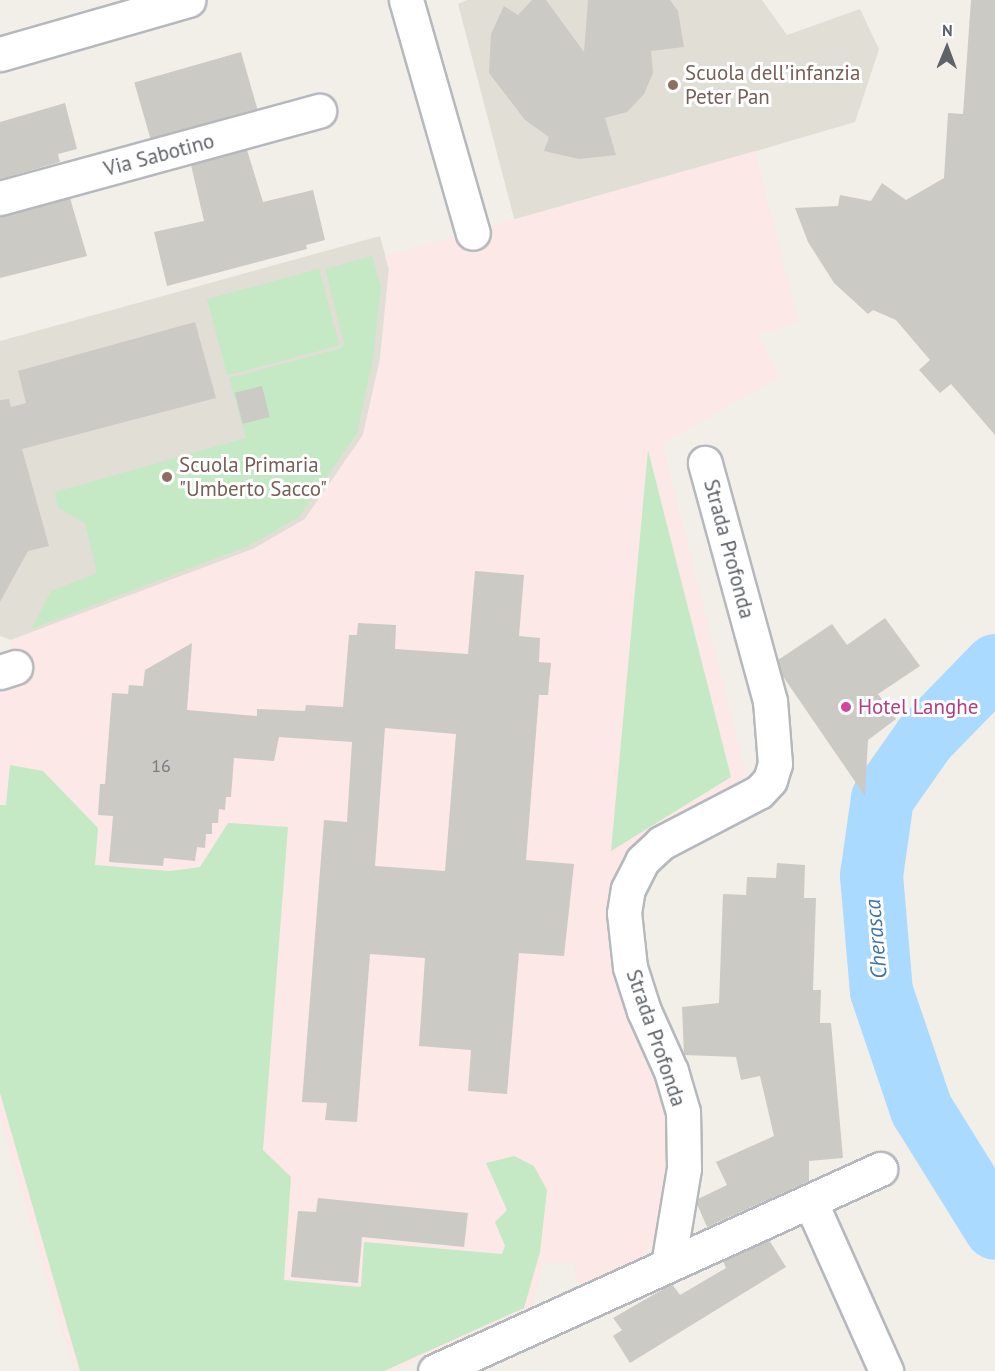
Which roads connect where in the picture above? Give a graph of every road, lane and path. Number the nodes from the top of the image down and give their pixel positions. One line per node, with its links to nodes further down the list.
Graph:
1 (188, 0): 3 (street)
2 (406, 0): 6 (street)
3 (0, 54)
4 (319, 111): 5 (street, Via Sabotino)
5 (0, 198)
6 (473, 233)
7 (705, 463): 10 (street, Strada Profonda)
8 (880, 1169): 9 (street)
9 (812, 1203): 10 (street); 13 (street)
10 (669, 1265): 11 (street)
11 (476, 1363): 12 (street)
12 (435, 1371)
13 (886, 1371)

